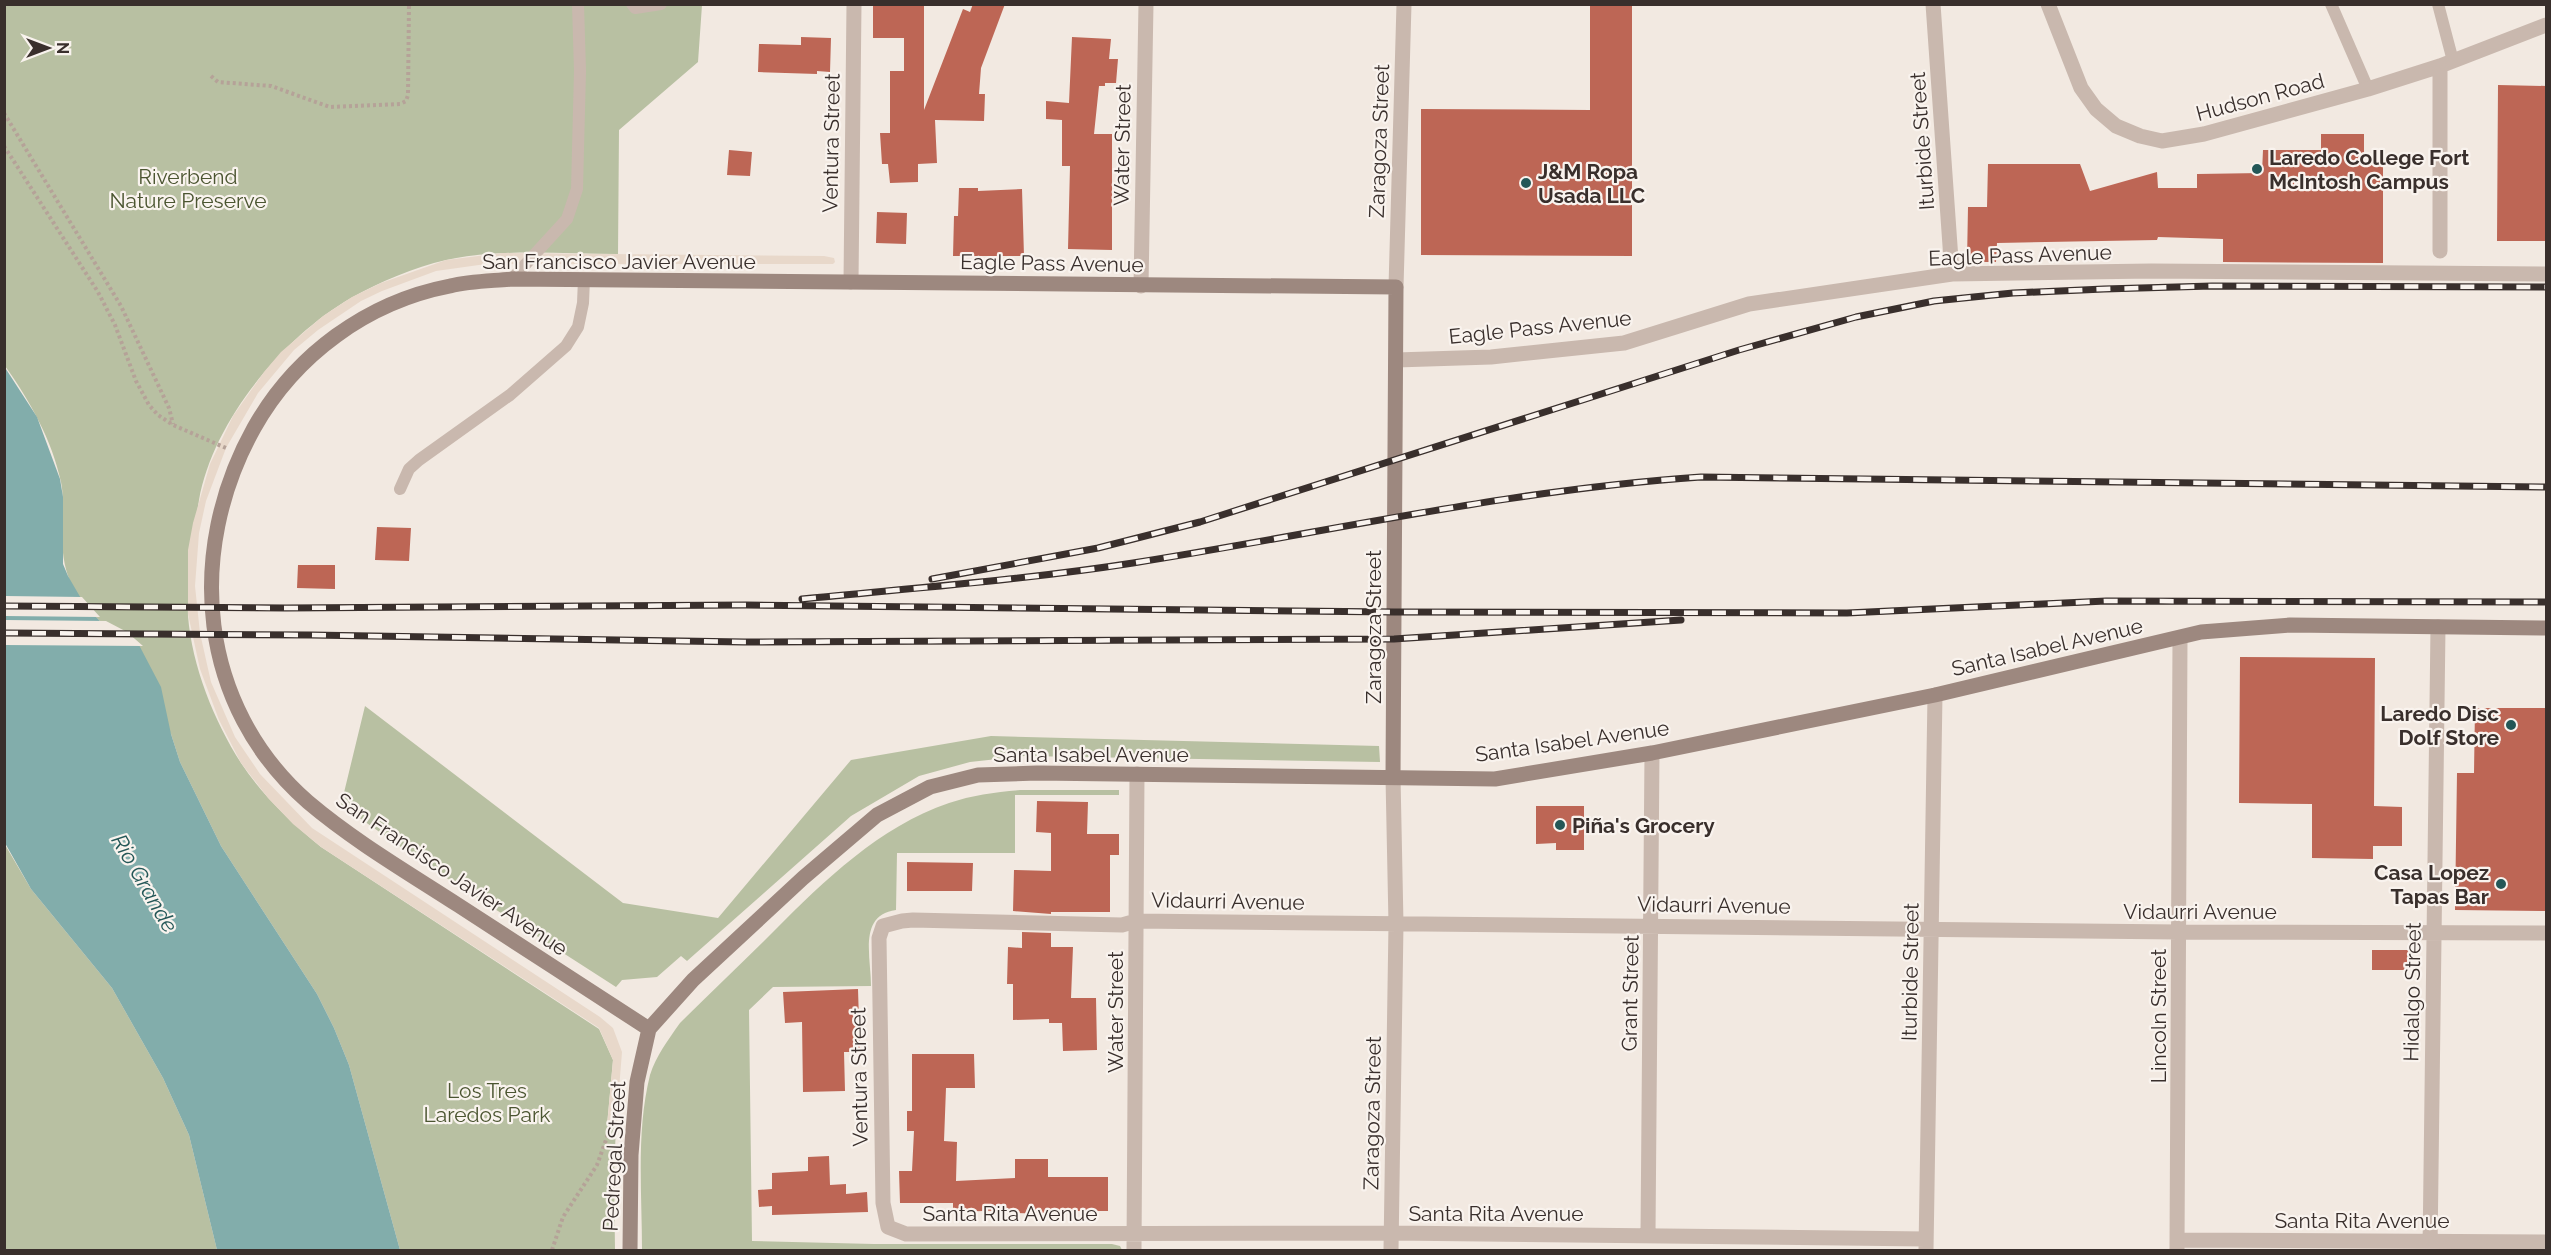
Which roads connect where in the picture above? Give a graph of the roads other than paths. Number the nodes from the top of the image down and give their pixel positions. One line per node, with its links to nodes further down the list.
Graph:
1 (578, 4): 17 (lane)
2 (632, 4): 3 (lane)
3 (661, 4)
4 (854, 4): 19 (street, Ventura Street)
5 (1146, 4): 20 (street, Water Street)
6 (1404, 4): 21 (street, Zaragoza Street)
7 (1933, 4): 15 (street, Iturbide Street)
8 (2048, 4): 13 (street, Hudson Road)
9 (2331, 4): 13 (lane)
10 (2438, 4): 12 (lane)
11 (2547, 25): 12 (street, Hudson Road)
12 (2447, 64): 13 (street, Hudson Road); 14 (street)
13 (2368, 89)
14 (2440, 251)
15 (1952, 274): 16 (street, Eagle Pass Avenue); 22 (street, Eagle Pass Avenue)
16 (2547, 274)
17 (512, 279): 18 (street, San Francisco Javier Avenue); 39 (street, San Francisco Javier Avenue)
18 (584, 279): 19 (street, San Francisco Javier Avenue); 23 (lane)
19 (851, 282): 20 (street, Eagle Pass Avenue)
20 (1141, 286): 21 (street, Eagle Pass Avenue)
21 (1396, 287): 22 (street, Zaragoza Street)
22 (1396, 360): 30 (street, Zaragoza Street)
23 (400, 489)
24 (2438, 627): 25 (street, Santa Isabel Avenue); 26 (street, Santa Isabel Avenue); 37 (street, Hidalgo Street)
25 (2547, 628)
26 (2180, 638): 27 (street, Santa Isabel Avenue); 36 (street, Lincoln Street)
27 (1935, 695): 28 (street, Santa Isabel Avenue); 35 (street, Iturbide Street)
28 (1652, 753): 30 (street, Santa Isabel Avenue); 33 (street, Grant Street)
29 (1137, 774): 30 (street, Santa Isabel Avenue); 31 (street, Water Street); 39 (street, Santa Isabel Avenue)
30 (1393, 777): 32 (street, Zaragoza Street)
31 (1136, 921): 32 (street, Vidaurri Avenue); 34 (street, Vidaurri Avenue); 41 (street, Water Street)
32 (1396, 924): 33 (street, Vidaurri Avenue); 42 (street, Zaragoza Street)
33 (1652, 925): 35 (street, Vidaurri Avenue); 43 (street, Grant Street)
34 (883, 926): 40 (street, Ventura Street)
35 (1932, 929): 36 (street, Vidaurri Avenue); 45 (street, Iturbide Street)
36 (2179, 932): 37 (street, Vidaurri Avenue); 46 (street, Lincoln Street)
37 (2434, 933): 38 (street, Vidaurri Avenue); 47 (street, Hidalgo Street)
38 (2547, 933)
39 (649, 1029): 48 (street, Pedregal Street)
40 (888, 1227): 41 (street, Santa Rita Avenue)
41 (1134, 1233): 42 (street, Santa Rita Avenue); 49 (street, Water Street)
42 (1392, 1233): 43 (street, Santa Rita Avenue); 50 (street, Zaragoza Street)
43 (1648, 1234): 45 (street, Santa Rita Avenue)
44 (2547, 1242): 47 (street, Santa Rita Avenue)
45 (1926, 1245)
46 (2177, 1245): 47 (street, Santa Rita Avenue)
47 (2431, 1246)
48 (630, 1251)
49 (1134, 1251)
50 (1391, 1251)

